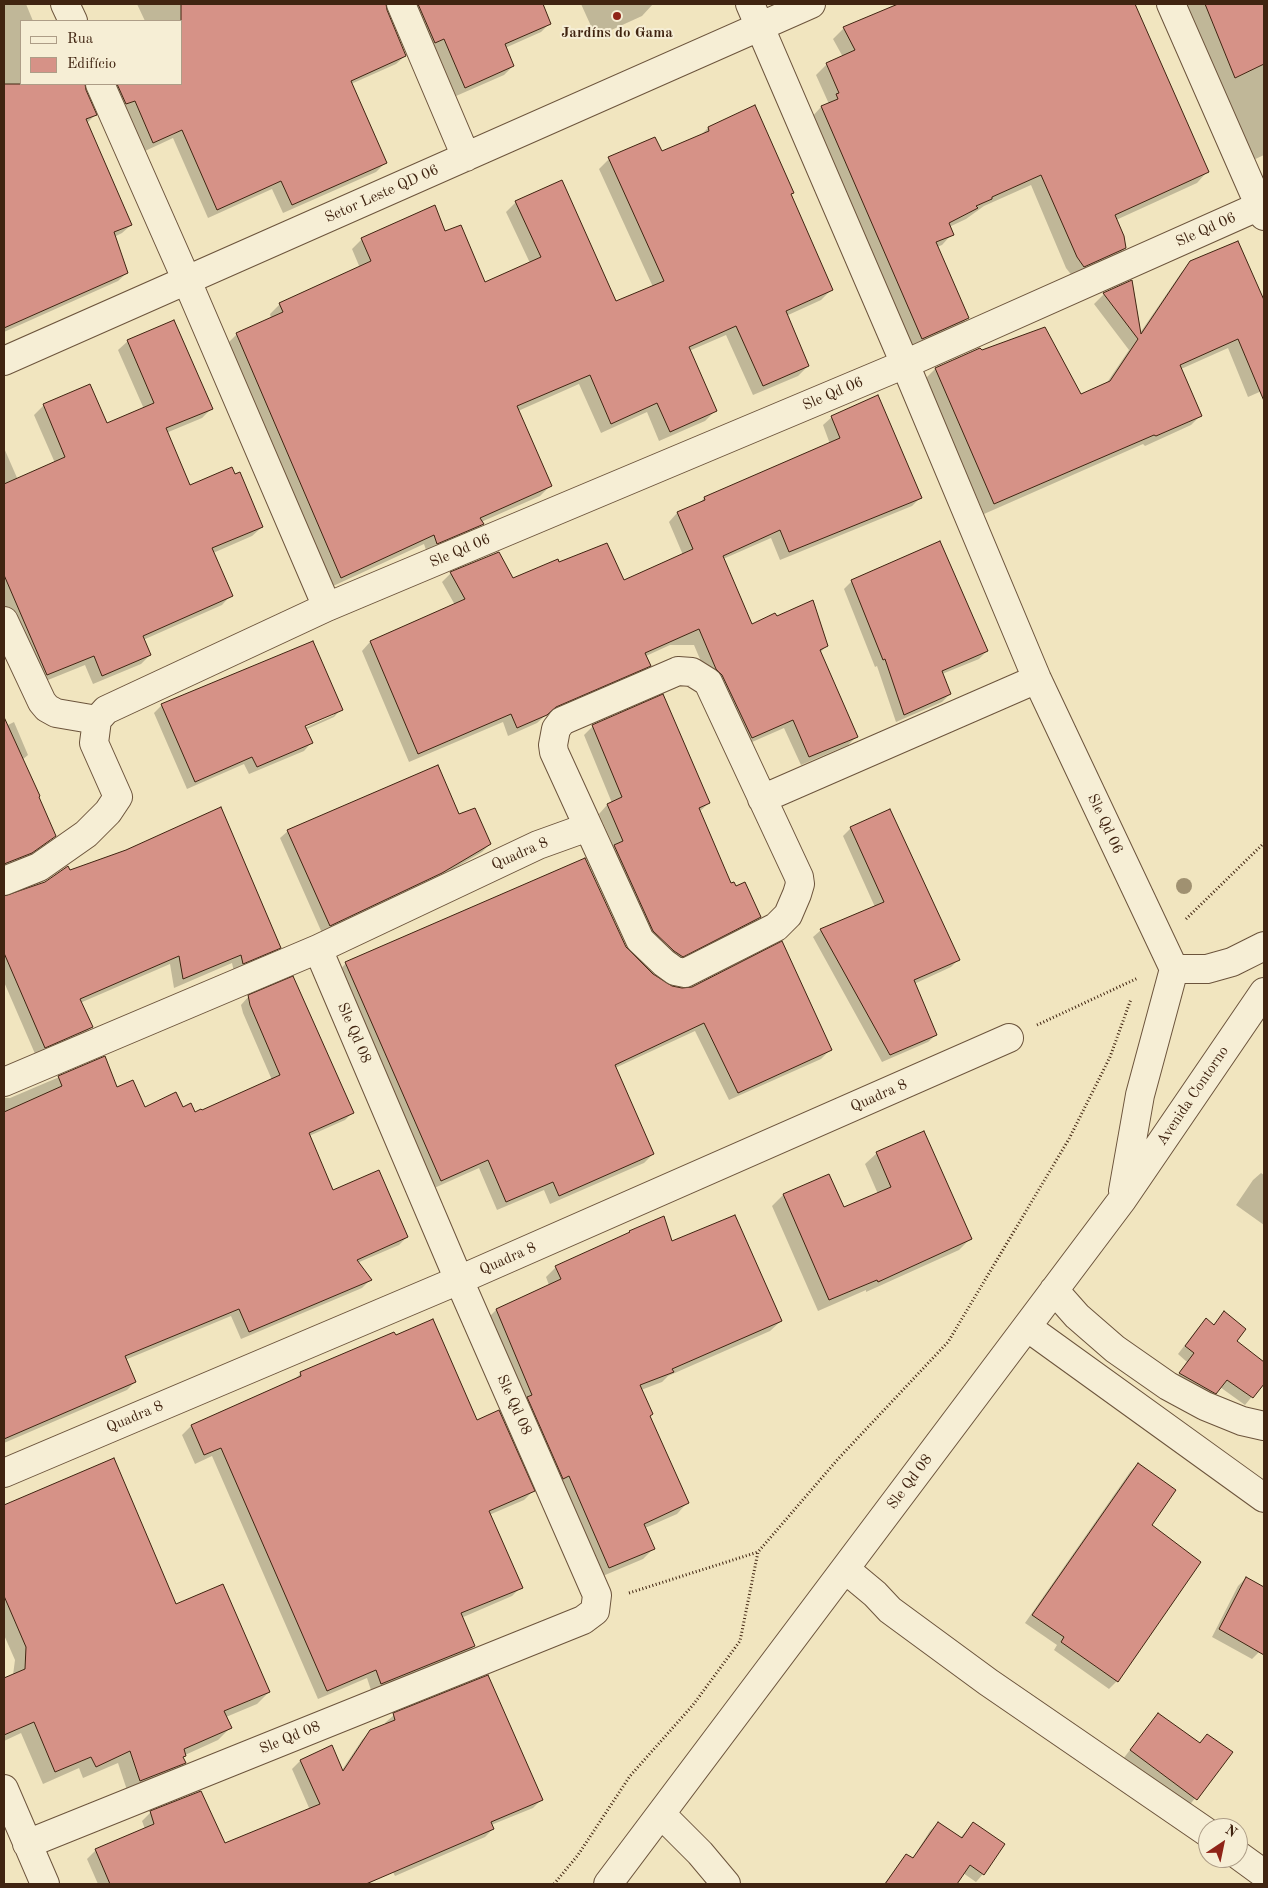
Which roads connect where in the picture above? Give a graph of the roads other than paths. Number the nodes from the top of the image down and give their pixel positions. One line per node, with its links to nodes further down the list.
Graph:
1 (65, 4): 6 (street)
2 (401, 4): 8 (street)
3 (811, 4): 5 (street, Setor Leste QD 06)
4 (1171, 4): 9 (street)
5 (755, 15): 8 (street, Setor Leste QD 06); 12 (street, Sle Qd 06)
6 (73, 20)
7 (100, 85): 10 (street)
8 (466, 157): 10 (street, Setor Leste QD 06)
9 (1263, 209): 12 (street, Sle Qd 06)
10 (187, 280): 11 (street, Setor Leste QD 06); 13 (street)
11 (4, 361)
12 (905, 364): 13 (street, Sle Qd 06); 15 (street, Sle Qd 06)
13 (326, 607): 16 (street, Sle Qd 06)
14 (4, 621): 16 (street)
15 (1037, 679): 17 (street); 22 (street, Sle Qd 06)
16 (97, 720): 19 (street)
17 (762, 800): 18 (street); 18 (street)
18 (588, 827): 21 (street, Quadra 8)
19 (4, 881)
20 (1264, 946): 22 (street)
21 (318, 949): 25 (street); 27 (street, Sle Qd 08)
22 (1174, 968): 26 (street)
23 (1264, 992): 26 (street, Avenida Contorno)
24 (1009, 1038): 27 (street, Quadra 8)
25 (4, 1082)
26 (1122, 1200): 28 (street, Sle Qd 08)
27 (459, 1280): 31 (street, Quadra 8); 37 (street, Sle Qd 08)
28 (1054, 1290): 29 (street, Sle Qd 08); 30 (street)
29 (1026, 1327): 32 (street); 33 (street, Sle Qd 08)
30 (1264, 1426)
31 (4, 1473)
32 (1264, 1498)
33 (845, 1569): 35 (street, Sle Qd 08); 36 (street)
34 (4, 1789): 37 (street)
35 (661, 1814): 41 (street, Sle Qd 08); 42 (street)
36 (1198, 1827)
37 (28, 1844): 40 (street)
38 (1248, 1862): 39 (street)
39 (1264, 1874)
40 (45, 1884)
41 (608, 1884)
42 (726, 1884)

